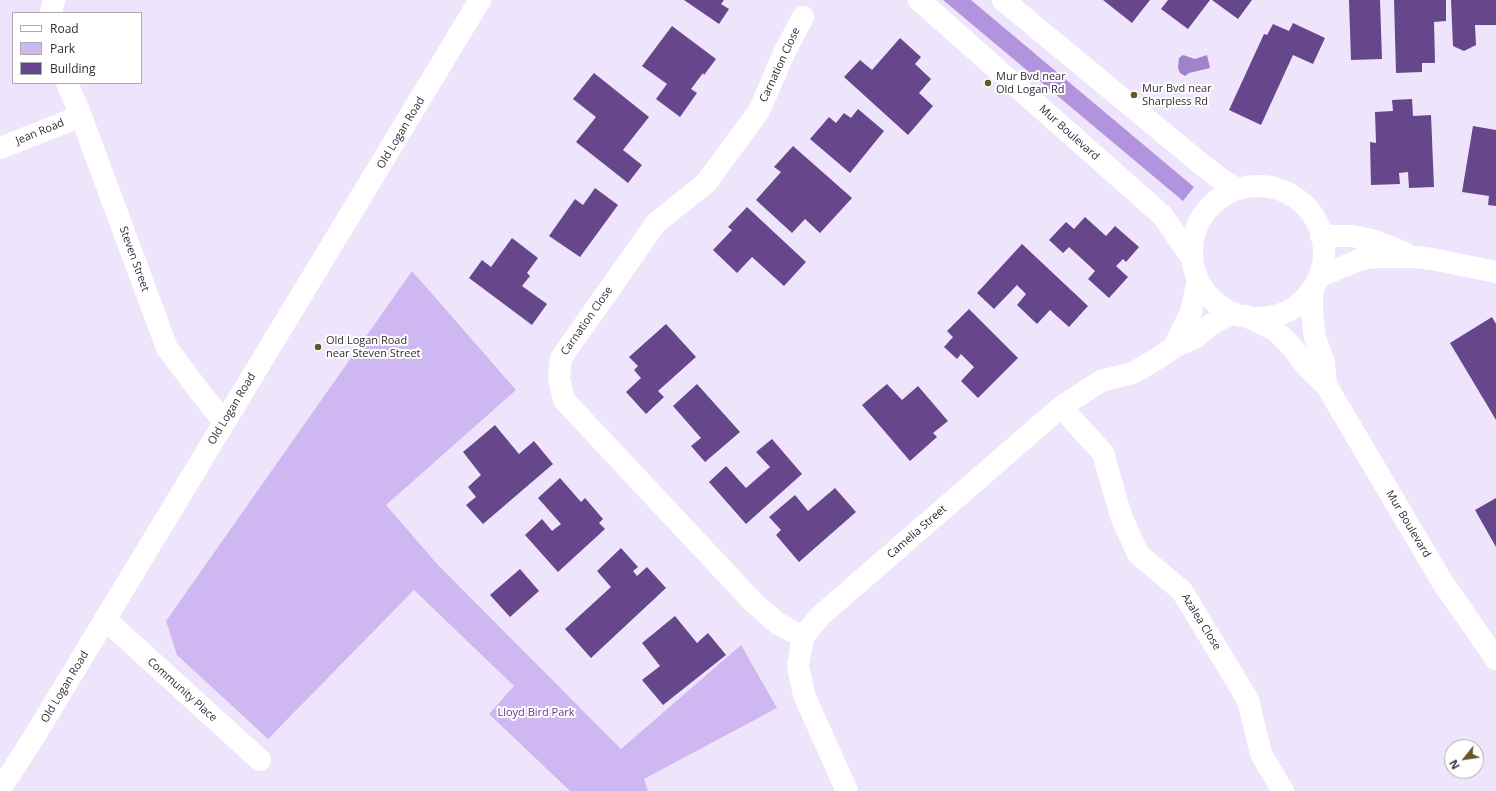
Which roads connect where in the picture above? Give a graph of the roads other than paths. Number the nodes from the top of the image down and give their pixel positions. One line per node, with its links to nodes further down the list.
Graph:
1 (54, 0): 6 (street)
2 (480, 0): 8 (street, Old Logan Road)
3 (492, 0): 8 (street, Old Logan Road)
4 (919, 0): 15 (street, Mur Boulevard)
5 (1003, 0): 12 (street)
6 (51, 12)
7 (803, 16): 25 (street, Carnation Close)
8 (462, 31): 23 (street, Old Logan Road)
9 (66, 84): 10 (street, Steven Street)
10 (80, 116): 11 (street, Jean Road); 23 (street, Steven Street)
11 (0, 148)
12 (1237, 189): 13 (street); 15 (street)
13 (1322, 236): 14 (street); 18 (street)
14 (1415, 257): 16 (street); 18 (street)
15 (1192, 258): 17 (street)
16 (1496, 272)
17 (1198, 280): 19 (street); 20 (street, Camelia Street)
18 (1315, 284): 19 (street); 21 (street, Mur Boulevard)
19 (1239, 314): 20 (street, Camelia Street); 21 (street, Mur Boulevard)
20 (1174, 347): 22 (street, Camelia Street)
21 (1326, 385): 26 (street, Mur Boulevard)
22 (1061, 407): 25 (street, Camelia Street); 30 (street, Azalea Close)
23 (224, 422): 24 (street, Old Logan Road)
24 (105, 619): 27 (street, Community Place); 28 (street, Old Logan Road)
25 (803, 637): 29 (street, Camelia Street)
26 (1496, 659)
27 (260, 760)
28 (0, 787)
29 (847, 791)
30 (1283, 791)

